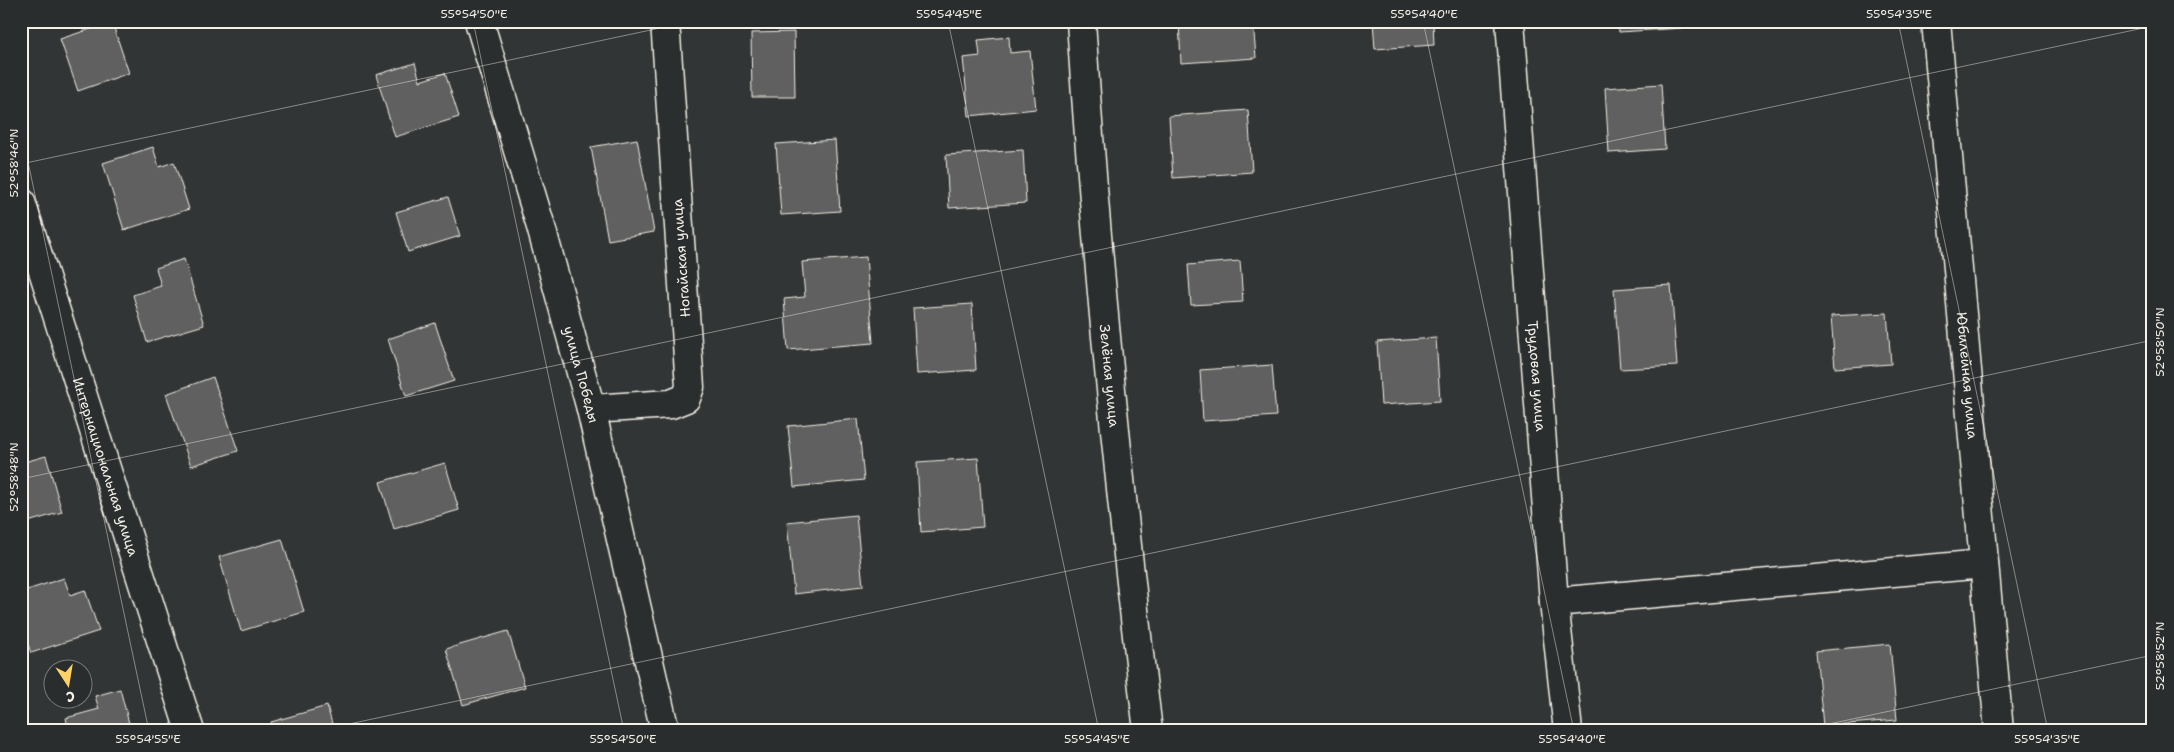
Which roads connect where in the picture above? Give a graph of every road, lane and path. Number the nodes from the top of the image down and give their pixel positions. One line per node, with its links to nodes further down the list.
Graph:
1 (479, 21): 7 (street, улица Победы)
2 (665, 21): 7 (street, Ногайская улица)
3 (1081, 21): 12 (street, Зелёная улица)
4 (1510, 21): 9 (street, Трудовая улица)
5 (1936, 21): 8 (street, Юбилейная улица)
6 (21, 202): 10 (street, Интернациональная улица)
7 (591, 409): 11 (street, улица Победы)
8 (1984, 564): 9 (street); 14 (street, Юбилейная улица)
9 (1554, 602): 13 (street, Трудовая улица)
10 (190, 731)
11 (665, 731)
12 (1148, 731)
13 (1568, 731)
14 (1999, 731)

